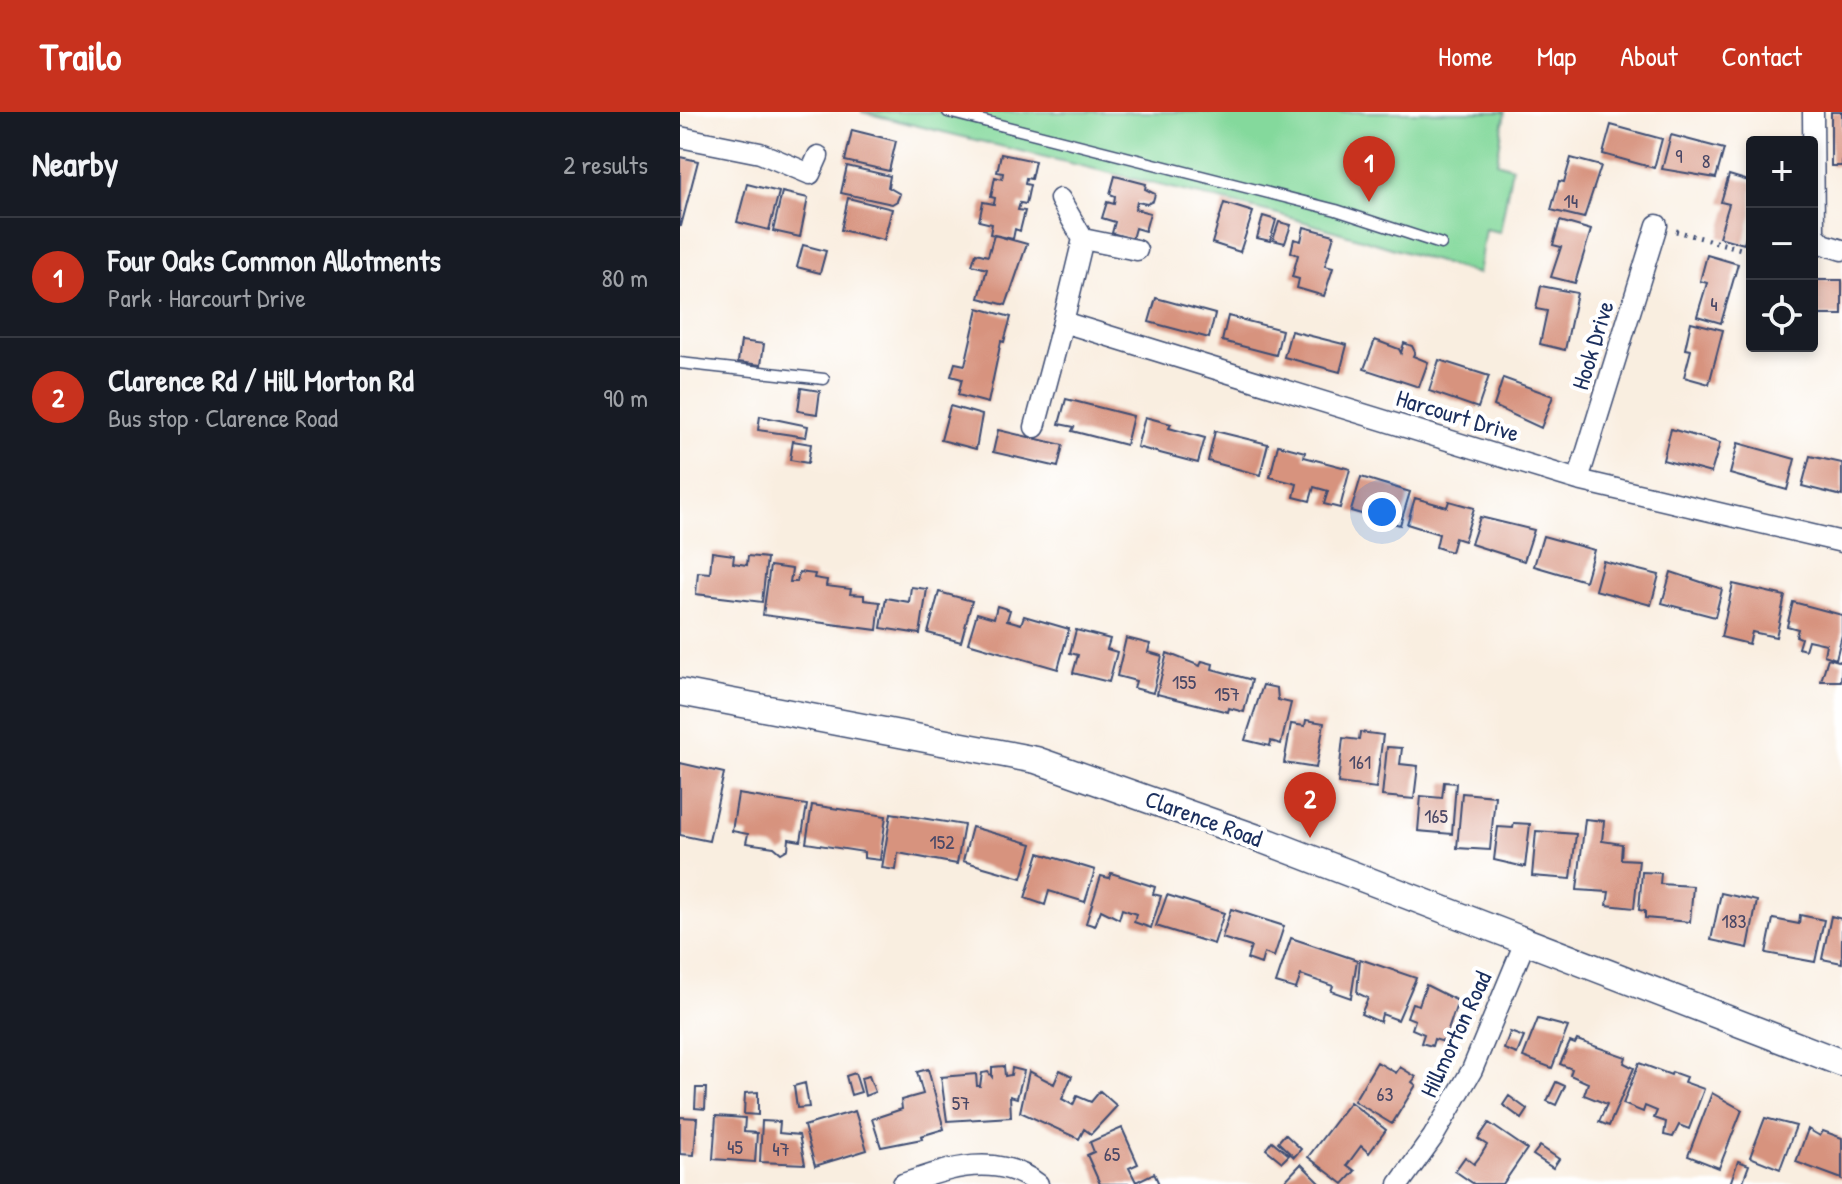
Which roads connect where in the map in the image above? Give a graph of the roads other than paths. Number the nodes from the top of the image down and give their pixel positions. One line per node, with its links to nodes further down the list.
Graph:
1 (948, 112): 8 (lane)
2 (1813, 112): 10 (street)
3 (680, 137): 4 (street)
4 (812, 175)
5 (1060, 199): 7 (street)
6 (1657, 225): 15 (street, Hook Drive)
7 (1083, 239): 9 (street); 11 (street)
8 (1441, 244)
9 (1137, 250)
10 (1842, 250)
11 (1063, 322): 14 (street); 15 (street, Harcourt Drive)
12 (680, 363): 13 (lane)
13 (824, 379)
14 (1035, 427)
15 (1578, 480): 16 (street, Harcourt Drive)
16 (1842, 542)
17 (680, 692): 18 (street, Clarence Road)
18 (1525, 942): 19 (street, Clarence Road); 22 (street, Hillmorton Road)
19 (1842, 1063)
20 (903, 1184): 21 (street)
21 (1038, 1184)
22 (1399, 1184)

